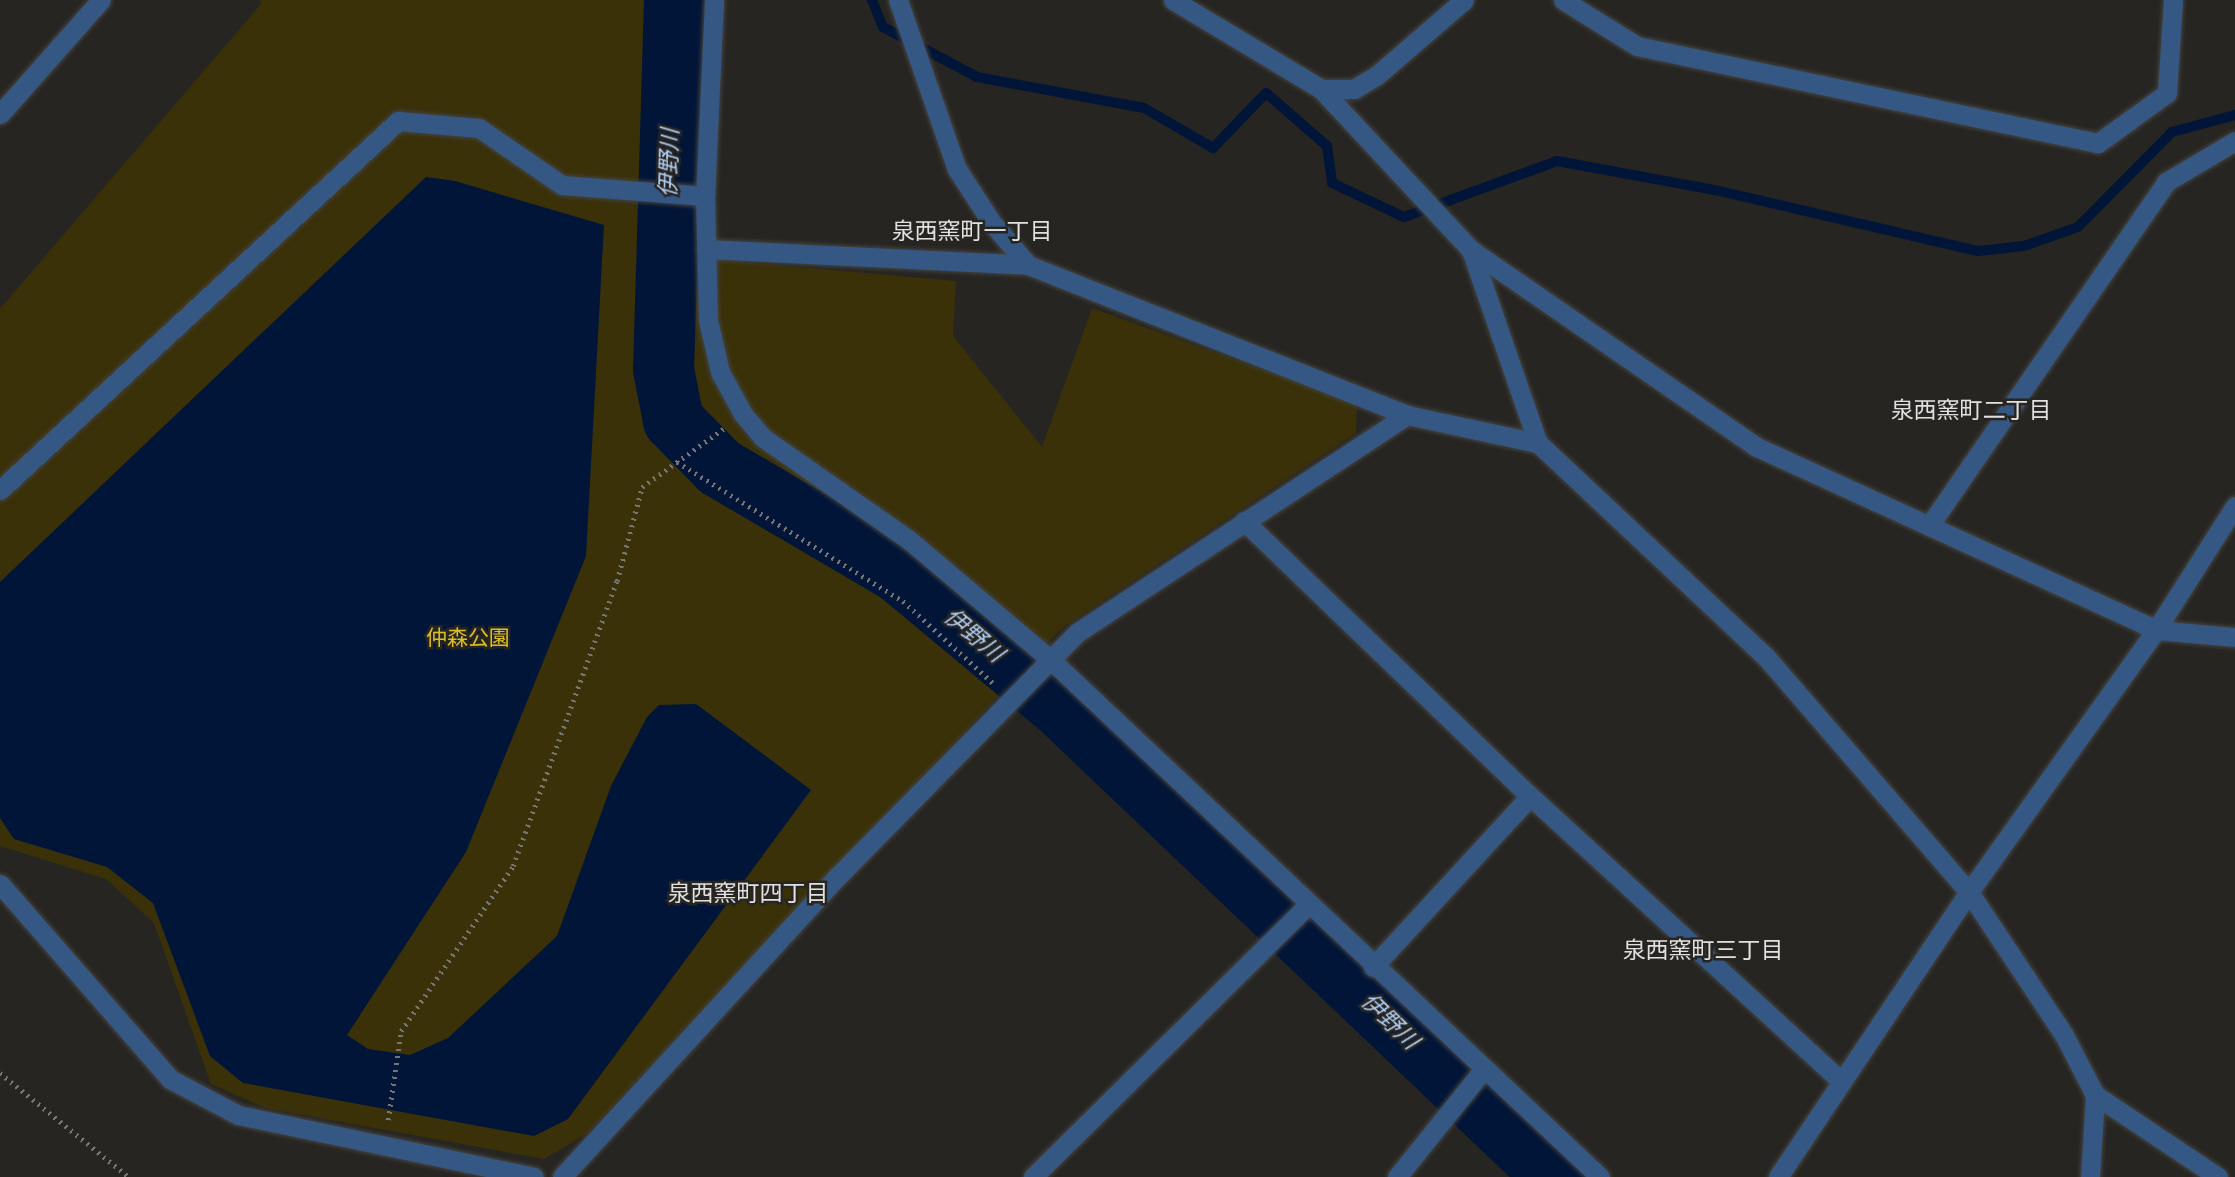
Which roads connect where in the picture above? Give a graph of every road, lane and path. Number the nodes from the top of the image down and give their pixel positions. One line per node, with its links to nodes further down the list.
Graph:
1 (101, 0): 9 (street)
2 (714, 0): 11 (street)
3 (898, 0): 14 (street)
4 (1173, 0): 8 (street)
5 (1464, 0): 8 (street)
6 (1563, 0): 7 (street)
7 (2173, 0)
8 (1321, 89): 13 (street)
9 (0, 114)
10 (2235, 141): 22 (street)
11 (705, 196): 12 (street); 19 (street)
12 (706, 249): 14 (street); 15 (street)
13 (1471, 250): 17 (street); 22 (street)
14 (1028, 265): 16 (street)
15 (743, 414): 18 (path); 25 (street)
16 (1407, 415): 17 (street); 21 (street)
17 (1538, 443): 29 (street)
18 (677, 462): 26 (path); 36 (path)
19 (0, 490)
20 (2235, 506): 23 (street)
21 (1244, 521): 25 (street); 27 (street)
22 (1929, 526): 23 (street)
23 (2156, 630): 24 (street); 29 (street)
24 (2235, 637)
25 (1051, 660): 26 (street); 30 (street)
26 (1011, 700): 39 (street)
27 (1530, 796): 31 (street); 34 (street)
28 (0, 884): 36 (street)
29 (1969, 892): 34 (street); 35 (street)
30 (1308, 905): 31 (street); 40 (street)
31 (1373, 967): 32 (street)
32 (1483, 1070): 41 (street); 42 (street)
33 (0, 1073): 37 (path)
34 (1841, 1081): 43 (street)
35 (2095, 1095): 44 (street); 45 (street)
36 (384, 1146): 38 (street)
37 (128, 1177)
38 (534, 1177)
39 (562, 1177)
40 (1033, 1177)
41 (1397, 1177)
42 (1601, 1177)
43 (1778, 1177)
44 (2090, 1177)
45 (2218, 1177)

